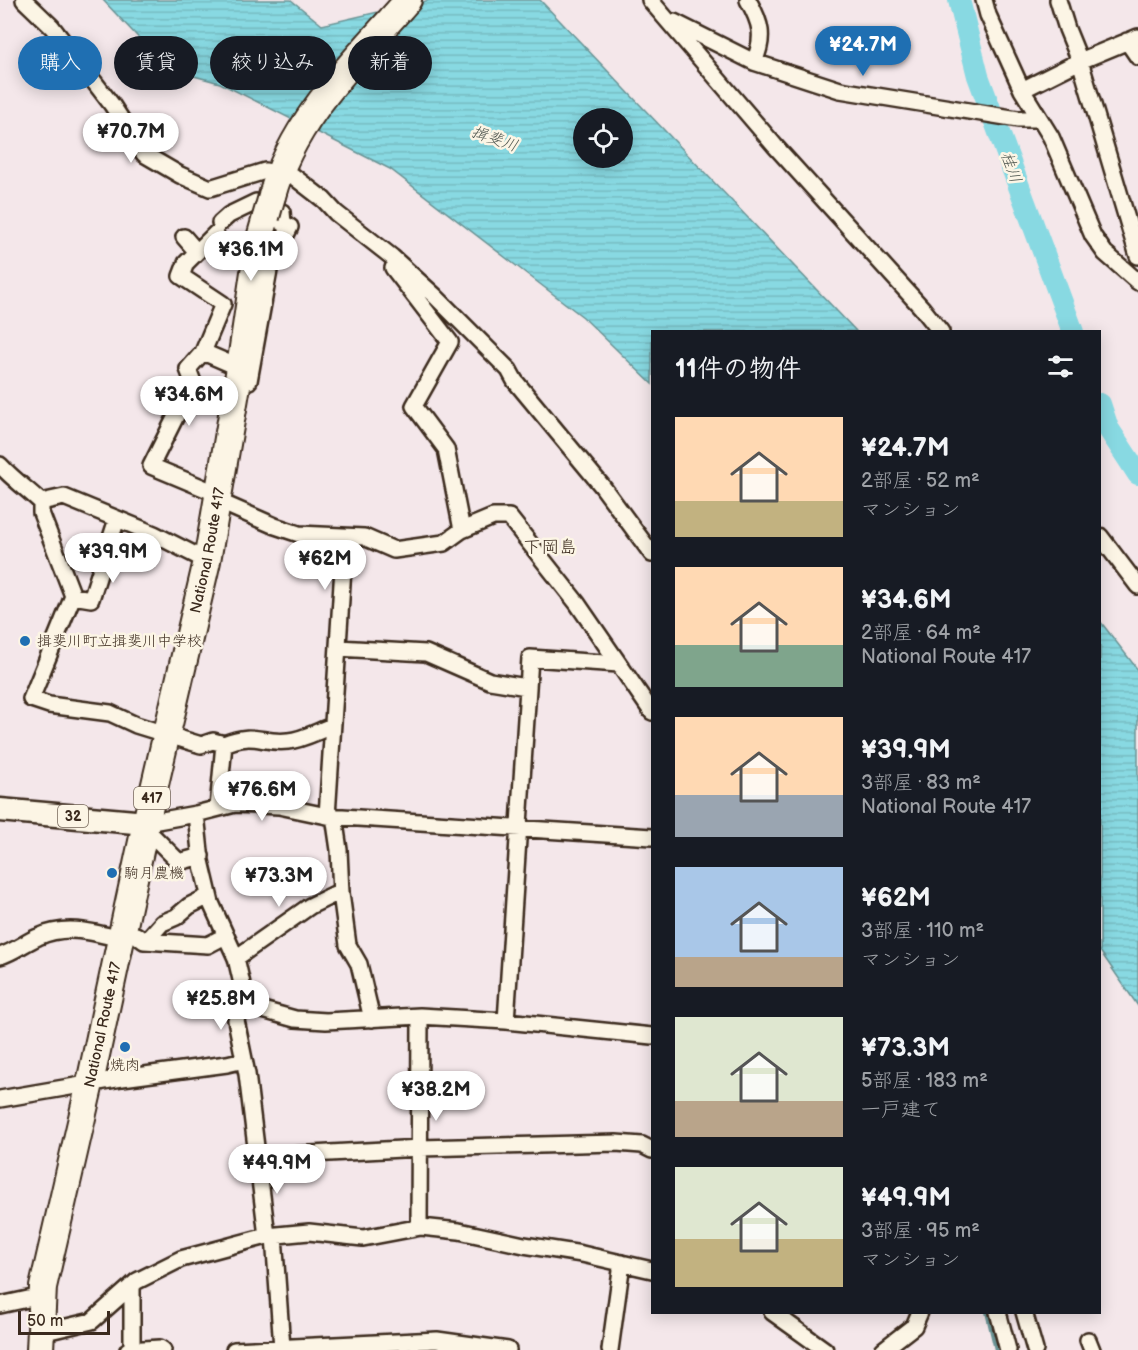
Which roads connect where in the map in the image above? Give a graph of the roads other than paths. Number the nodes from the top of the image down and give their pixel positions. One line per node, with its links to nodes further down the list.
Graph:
1 (24, 0): 14 (street)
2 (408, 0): 14 (highway, National Route 417 / 417)
3 (650, 0): 7 (street)
4 (748, 0): 11 (street)
5 (984, 0): 12 (street)
6 (1058, 0): 10 (street)
7 (667, 18): 11 (street); 20 (street)
8 (1132, 39): 9 (street); 10 (street)
9 (1138, 57)
10 (1080, 61): 12 (street); 18 (street)
11 (754, 62): 13 (street)
12 (1022, 90): 13 (street)
13 (1039, 119): 19 (street)
14 (272, 195): 16 (street); 22 (highway, National Route 417 / 417)
15 (184, 237): 17 (street)
16 (373, 243): 28 (street); 31 (street)
17 (196, 252): 21 (street); 23 (street)
18 (1138, 256)
19 (1138, 282)
20 (939, 330)
21 (203, 352): 22 (street); 25 (street)
22 (240, 368): 23 (highway, National Route 417 / 417)
23 (236, 393): 25 (highway, National Route 417 / 417)
24 (0, 465): 26 (street)
25 (218, 497): 29 (street); 32 (highway, National Route 417 / 417)
26 (42, 502): 27 (street); 34 (street)
27 (117, 519): 32 (street); 34 (street)
28 (462, 530): 29 (street); 36 (street)
29 (345, 537): 35 (street)
30 (1101, 537): 33 (street)
31 (651, 553)
32 (207, 561): 40 (highway, National Route 417 / 417)
33 (1138, 586)
34 (73, 596): 40 (street)
35 (339, 648): 37 (street); 39 (street)
36 (619, 664): 37 (street); 38 (street)
37 (527, 687): 47 (street)
38 (651, 711)
39 (332, 726): 41 (street); 45 (street)
40 (166, 735): 41 (street); 46 (highway, National Route 417 / 417)
41 (224, 744): 42 (street)
42 (218, 808): 44 (street); 45 (street)
43 (0, 810): 46 (main road, 32)
44 (196, 814): 46 (street); 49 (street)
45 (331, 816): 47 (street); 50 (street)
46 (145, 828): 49 (street); 53 (highway, National Route 417 / 417)
47 (518, 828): 48 (street); 59 (street)
48 (651, 837)
49 (201, 856): 51 (street)
50 (341, 891): 55 (street); 58 (street)
51 (209, 897): 52 (street); 53 (street)
52 (225, 936): 53 (street); 55 (street)
53 (130, 938): 54 (street); 62 (highway, National Route 417 / 417)
54 (0, 956)
55 (236, 958): 56 (street)
56 (241, 1005): 58 (street); 61 (street)
57 (420, 1016): 58 (street); 59 (street); 64 (street)
58 (372, 1018)
59 (506, 1021): 60 (street)
60 (651, 1036)
61 (244, 1059): 62 (street); 66 (street)
62 (90, 1083): 63 (street); 72 (highway, National Route 417 / 417)
63 (0, 1100)
64 (420, 1148): 65 (street); 66 (street); 67 (street)
65 (651, 1150)
66 (257, 1157): 68 (street)
67 (419, 1227): 68 (street); 69 (street)
68 (270, 1236): 71 (street); 79 (street)
69 (622, 1263): 70 (street); 84 (street)
70 (651, 1270)
71 (132, 1286): 78 (street); 80 (street)
72 (42, 1296): 73 (street); 78 (highway, National Route 417 / 417)
73 (0, 1305)
74 (775, 1314): 85 (street)
75 (919, 1314): 86 (street)
76 (999, 1314): 87 (street)
77 (1025, 1314): 88 (street)
78 (40, 1341)
79 (282, 1348): 82 (street); 83 (street)
80 (131, 1350): 81 (street)
81 (164, 1350)
82 (234, 1350)
83 (508, 1350)
84 (610, 1350)
85 (825, 1350)
86 (883, 1350)
87 (1008, 1350)
88 (1035, 1350)

